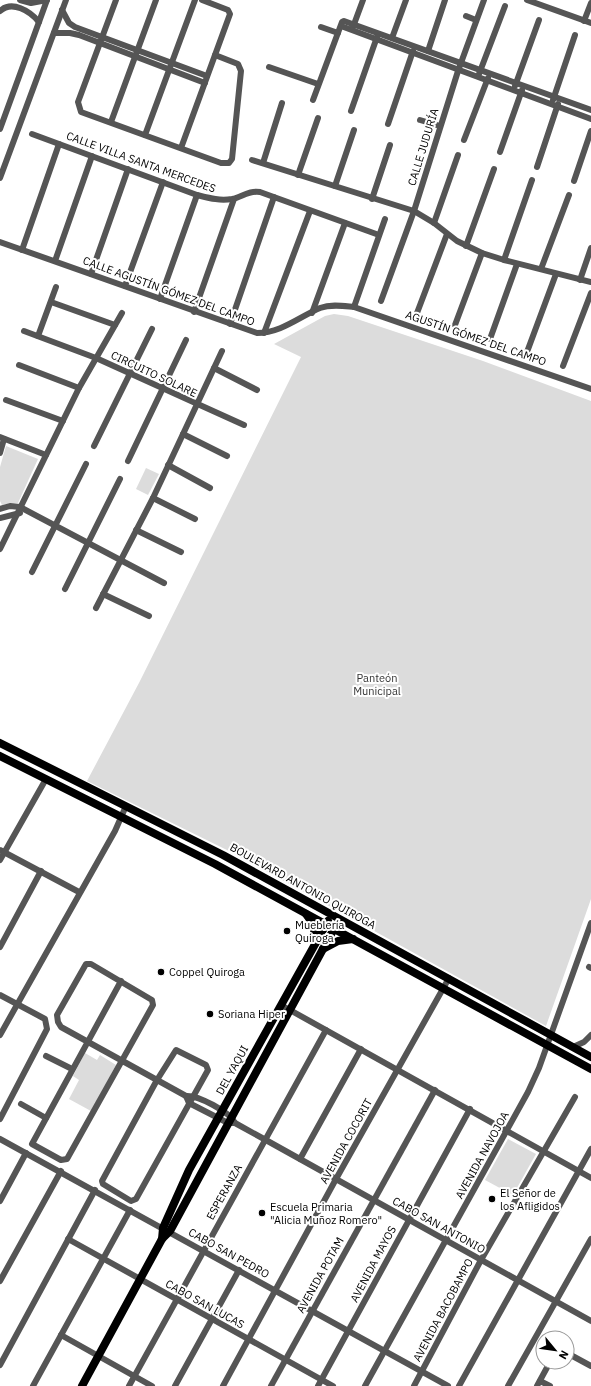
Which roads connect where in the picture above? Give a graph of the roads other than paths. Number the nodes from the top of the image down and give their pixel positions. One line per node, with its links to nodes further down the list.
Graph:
1 (47, 0): 12 (street); 24 (street)
2 (66, 0): 18 (street)
3 (116, 0): 38 (street)
4 (156, 0): 42 (street)
5 (195, 0): 45 (street)
6 (202, 0): 44 (street)
7 (363, 0): 26 (street)
8 (406, 0): 37 (street)
9 (446, 0): 41 (street)
10 (484, 0): 21 (street, CALLE JUDURÍA)
11 (528, 0): 17 (street)
12 (21, 1): 16 (street)
13 (551, 1): 17 (street)
14 (591, 3): 23 (street)
15 (505, 6): 49 (street)
16 (20, 8): 19 (street); 24 (street)
17 (548, 8): 23 (street)
18 (62, 10): 28 (street); 33 (street)
19 (0, 11)
20 (466, 16): 21 (street)
21 (476, 20): 46 (street, CALLE JUDURÍA)
22 (539, 20): 57 (street)
23 (584, 21): 25 (street)
24 (39, 22): 73 (street)
25 (591, 23)
26 (354, 24): 27 (street); 30 (street); 32 (street)
27 (340, 26): 30 (street); 35 (street)
28 (74, 27): 31 (street); 34 (street)
29 (321, 27): 35 (street)
30 (352, 31): 39 (street)
31 (72, 33): 33 (street); 34 (street)
32 (379, 33): 37 (street); 39 (street)
33 (54, 34): 91 (street)
34 (85, 34): 38 (street)
35 (338, 34): 56 (street)
36 (575, 35): 61 (street)
37 (392, 38): 40 (street)
38 (101, 40): 42 (street); 70 (street)
39 (376, 41): 43 (street); 66 (street)
40 (414, 46): 41 (street); 43 (street)
41 (428, 51): 46 (street)
42 (137, 54): 45 (street); 48 (street); 70 (street)
43 (412, 54): 50 (street); 71 (street)
44 (215, 55): 52 (street); 81 (street)
45 (171, 62): 48 (street); 52 (street)
46 (461, 63): 49 (street); 50 (street, CALLE JUDURÍA)
47 (269, 66): 56 (street)
48 (169, 69): 55 (street); 77 (street)
49 (481, 70): 51 (street); 53 (street)
50 (458, 71): 53 (street); 72 (street, CALLE JUDURÍA)
51 (490, 73): 54 (street); 57 (street)
52 (207, 76): 55 (street)
53 (478, 78): 54 (street)
54 (486, 81): 59 (street); 78 (street)
55 (205, 82): 81 (street)
56 (318, 84): 62 (street)
57 (516, 84): 58 (street); 59 (street)
58 (523, 86): 60 (street); 61 (street)
59 (514, 91): 60 (street)
60 (521, 93): 64 (street); 82 (street)
61 (557, 98): 64 (street); 65 (street)
62 (313, 100)
63 (282, 103): 86 (street)
64 (554, 105): 68 (street); 87 (street)
65 (591, 110): 68 (street)
66 (351, 111)
67 (318, 118): 90 (street)
68 (590, 119)
69 (420, 120): 72 (street)
70 (111, 122): 77 (street)
71 (388, 124)
72 (440, 126): 102 (street, CALLE JUDURÍA)
73 (0, 129)
74 (354, 130): 95 (street)
75 (591, 131): 93 (street)
76 (32, 134): 79 (street, CALLE VILLA SANTA MERCEDES)
77 (145, 135): 81 (street)
78 (464, 140)
79 (59, 144): 84 (street, CALLE VILLA SANTA MERCEDES); 111 (street)
80 (390, 146): 100 (street)
81 (181, 148)
82 (500, 152)
83 (458, 155): 105 (street)
84 (92, 156): 88 (street, CALLE VILLA SANTA MERCEDES); 114 (street)
85 (252, 160): 86 (street)
86 (263, 163): 90 (street)
87 (537, 167)
88 (128, 169): 94 (street, CALLE VILLA SANTA MERCEDES); 117 (street)
89 (494, 169): 109 (street)
90 (298, 174): 95 (street)
91 (0, 178)
92 (532, 180): 113 (street)
93 (574, 181)
94 (163, 182): 96 (street, CALLE VILLA SANTA MERCEDES); 120 (street)
95 (335, 186): 100 (street)
96 (197, 195): 99 (street, CALLE VILLA SANTA MERCEDES); 123 (street)
97 (569, 195): 116 (street)
98 (274, 197): 99 (street, CALLE VILLA SANTA MERCEDES); 101 (street, CALLE VILLA SANTA MERCEDES); 131 (street)
99 (234, 199): 127 (street)
100 (372, 199): 102 (street)
101 (310, 211): 104 (street, CALLE VILLA SANTA MERCEDES); 136 (street)
102 (414, 211): 105 (street); 124 (street, CALLE JUDURÍA)
103 (385, 219): 107 (street)
104 (345, 223): 107 (street, CALLE VILLA SANTA MERCEDES); 129 (street)
105 (434, 223): 106 (street)
106 (447, 234): 109 (street); 130 (street)
107 (379, 235): 126 (street)
108 (0, 242): 111 (street, CALLE AGUSTÍN GÓMEZ DEL CAMPO)
109 (466, 246): 112 (street)
110 (591, 248): 119 (street)
111 (22, 250): 114 (street, CALLE AGUSTÍN GÓMEZ DEL CAMPO)
112 (482, 253): 113 (street); 133 (street)
113 (504, 260): 115 (street)
114 (55, 261): 117 (street, CALLE AGUSTÍN GÓMEZ DEL CAMPO)
115 (518, 264): 116 (street); 138 (street)
116 (541, 270): 118 (street)
117 (91, 274): 120 (street, CALLE AGUSTÍN GÓMEZ DEL CAMPO)
118 (556, 274): 119 (street); 141 (street)
119 (587, 280)
120 (124, 286): 123 (street, CALLE AGUSTÍN GÓMEZ DEL CAMPO)
121 (56, 287): 125 (street)
122 (591, 293): 144 (street)
123 (160, 299): 127 (street, CALLE AGUSTÍN GÓMEZ DEL CAMPO)
124 (381, 300)
125 (51, 302): 132 (street); 137 (street)
126 (354, 307): 129 (street, CALLE AGUSTÍN GÓMEZ DEL CAMPO); 149 (street, AGUSTÍN GÓMEZ DEL CAMPO)
127 (194, 312): 131 (street, CALLE AGUSTÍN GÓMEZ DEL CAMPO)
128 (122, 313): 132 (street)
129 (312, 313): 136 (street, CALLE AGUSTÍN GÓMEZ DEL CAMPO)
130 (417, 313)
131 (230, 324): 136 (street, CALLE AGUSTÍN GÓMEZ DEL CAMPO)
132 (115, 325): 142 (street)
133 (455, 326)
134 (152, 329): 146 (street)
135 (24, 331): 137 (street)
136 (264, 333)
137 (38, 336): 142 (street)
138 (490, 339)
139 (186, 340): 148 (street)
140 (222, 352): 145 (street)
141 (527, 352)
142 (96, 358): 146 (street, CIRCUITO SOLARE); 147 (street, CIRCUITO SOLARE)
143 (19, 365): 147 (street)
144 (563, 366)
145 (214, 368): 150 (street); 152 (street)
146 (130, 373): 148 (street, CIRCUITO SOLARE); 157 (street)
147 (79, 388): 153 (street, CIRCUITO SOLARE)
148 (164, 389): 152 (street, CIRCUITO SOLARE); 161 (street)
149 (591, 389)
150 (257, 390)
151 (6, 400): 153 (street)
152 (197, 404): 154 (street); 155 (street, CIRCUITO SOLARE)
153 (63, 421): 159 (street, CIRCUITO SOLARE)
154 (244, 424)
155 (183, 434): 160 (street); 163 (street, CIRCUITO SOLARE)
156 (2, 438): 158 (street); 159 (street)
157 (94, 446)
158 (0, 453)
159 (46, 455): 168 (street, CIRCUITO SOLARE)
160 (227, 456)
161 (128, 461)
162 (86, 464): 171 (street)
163 (168, 466): 165 (street); 166 (street, CIRCUITO SOLARE)
164 (120, 479): 173 (street)
165 (210, 488)
166 (152, 498): 170 (street); 172 (street, CIRCUITO SOLARE)
167 (0, 509): 168 (street)
168 (19, 510): 169 (street); 171 (street); 174 (street, CIRCUITO SOLARE)
169 (0, 518)
170 (195, 519)
171 (54, 526): 173 (street); 177 (street)
172 (136, 530): 175 (street); 176 (street, CIRCUITO SOLARE)
173 (88, 543): 176 (street); 179 (street)
174 (0, 549)
175 (181, 552)
176 (120, 560): 178 (street); 180 (street, CIRCUITO SOLARE)
177 (32, 572)
178 (164, 583)
179 (65, 589)
180 (103, 594): 181 (street, CIRCUITO SOLARE); 182 (street)
181 (96, 608)
182 (149, 616)
183 (0, 743): 186 (main road, BOULEVARD ANTONIO QUIROGA)
184 (0, 756): 185 (main road, BOULEVARD ANTONIO QUIROGA)
185 (46, 779): 187 (main road, BOULEVARD ANTONIO QUIROGA); 188 (street)
186 (126, 806): 187 (street); 193 (main road, BOULEVARD ANTONIO QUIROGA)
187 (122, 818): 191 (street); 192 (main road, BOULEVARD ANTONIO QUIROGA)
188 (2, 851): 189 (street); 190 (street)
189 (0, 860)
190 (41, 871): 191 (street); 198 (street)
191 (80, 892): 204 (street)
192 (305, 912): 195 (main road, BOULEVARD ANTONIO QUIROGA); 197 (main road)
193 (336, 917): 195 (main road, DEL YAQUI); 200 (main road, BOULEVARD ANTONIO QUIROGA)
194 (591, 923): 208 (street, AVENIDA NAVOJOA)
195 (330, 926): 196 (main road, BOULEVARD ANTONIO QUIROGA); 197 (main road, DEL YAQUI); 199 (main road, DEL YAQUI)
196 (353, 939): 199 (main road); 202 (main road, BOULEVARD ANTONIO QUIROGA)
197 (316, 943): 205 (main road, DEL YAQUI)
198 (0, 947)
199 (321, 950): 206 (main road, DEL YAQUI)
200 (449, 978): 202 (street, AVENIDA COCORIT); 208 (main road, BOULEVARD ANTONIO QUIROGA)
201 (121, 981): 211 (street); 211 (street); 217 (street)
202 (443, 988): 212 (main road, BOULEVARD ANTONIO QUIROGA); 220 (street, AVENIDA COCORIT)
203 (0, 994): 204 (street)
204 (17, 1004): 209 (street); 233 (street)
205 (281, 1005): 206 (street); 231 (main road, DEL YAQUI)
206 (290, 1010): 207 (street); 234 (main road, DEL YAQUI)
207 (326, 1030): 214 (street); 237 (street, ESPERANZA)
208 (551, 1034): 212 (street, AVENIDA NAVOJOA); 213 (main road, BOULEVARD ANTONIO QUIROGA)
209 (0, 1035)
210 (591, 1035): 213 (street)
211 (87, 1042): 217 (street); 218 (street)
212 (548, 1045): 219 (main road, BOULEVARD ANTONIO QUIROGA); 235 (street, AVENIDA NAVOJOA)
213 (573, 1047): 216 (main road, BOULEVARD ANTONIO QUIROGA)
214 (362, 1049): 220 (street); 241 (street)
215 (46, 1056): 218 (street)
216 (591, 1056)
217 (121, 1060): 221 (street); 232 (street)
218 (72, 1069): 232 (street)
219 (591, 1069)
220 (397, 1070): 222 (street); 245 (street, AVENIDA COCORIT)
221 (157, 1080): 223 (street); 224 (street); 227 (street)
222 (435, 1090): 230 (street); 247 (street, AVENIDA POTAM)
223 (193, 1095): 224 (street); 226 (street, CABO SAN ANTONIO); 227 (street)
224 (186, 1096): 227 (street)
225 (575, 1097): 239 (street, AVENIDA BACOBAMPO)
226 (201, 1099): 229 (street); 231 (street, CABO SAN ANTONIO)
227 (189, 1103): 229 (street, CABO SAN ANTONIO)
228 (21, 1104): 232 (street)
229 (196, 1107): 231 (street, CABO SAN ANTONIO)
230 (470, 1109): 235 (street); 250 (street, AVENIDA MAYOS)
231 (220, 1115): 234 (street, CABO SAN ANTONIO); 251 (main road, DEL YAQUI)
232 (46, 1118)
233 (0, 1119)
234 (232, 1121): 237 (street, CABO SAN ANTONIO); 251 (main road, DEL YAQUI)
235 (507, 1130): 239 (street); 254 (street, AVENIDA NAVOJOA)
236 (0, 1139): 240 (street, CABO SAN PEDRO)
237 (264, 1139): 241 (street, CABO SAN ANTONIO); 255 (street, ESPERANZA)
238 (591, 1149): 243 (street)
239 (543, 1150): 243 (street); 257 (street, AVENIDA BACOBAMPO)
240 (26, 1153): 242 (street, CABO SAN PEDRO); 248 (street)
241 (300, 1159): 245 (street, CABO SAN ANTONIO)
242 (61, 1171): 246 (street, CABO SAN PEDRO); 261 (street)
243 (579, 1171): 244 (street); 260 (street)
244 (591, 1178)
245 (336, 1179): 247 (street, CABO SAN ANTONIO); 262 (street, AVENIDA COCORIT)
246 (95, 1190): 249 (street, CABO SAN PEDRO); 252 (street)
247 (373, 1199): 250 (street, CABO SAN ANTONIO); 265 (street, AVENIDA POTAM)
248 (0, 1200)
249 (130, 1210): 251 (street, CABO SAN PEDRO); 256 (street)
250 (408, 1219): 254 (street, CABO SAN ANTONIO); 268 (street, AVENIDA MAYOS)
251 (167, 1230): 255 (street, CABO SAN PEDRO); 259 (main road, DEL YAQUI)
252 (68, 1239): 256 (street, CABO SAN LUCAS); 275 (street)
253 (591, 1239): 264 (street)
254 (446, 1241): 257 (street, CABO SAN ANTONIO); 271 (street, AVENIDA NAVOJOA)
255 (204, 1250): 258 (street, CABO SAN PEDRO); 263 (street, ESPERANZA)
256 (103, 1259): 259 (street, CABO SAN LUCAS); 269 (street)
257 (481, 1260): 260 (street, CABO SAN ANTONIO); 278 (street, AVENIDA BACOBAMPO)
258 (239, 1270): 262 (street, CABO SAN PEDRO); 266 (street)
259 (140, 1279): 263 (street, CABO SAN LUCAS); 272 (main road, DEL YAQUI)
260 (518, 1280): 264 (street, CABO SAN ANTONIO); 294 (street)
261 (0, 1281)
262 (276, 1291): 265 (street, CABO SAN PEDRO); 270 (street, AVENIDA COCORIT)
263 (176, 1299): 266 (street, CABO SAN LUCAS); 279 (street, ESPERANZA)
264 (555, 1302): 267 (street, CABO SAN ANTONIO); 295 (street)
265 (312, 1310): 268 (street, CABO SAN PEDRO); 274 (street, AVENIDA POTAM)
266 (212, 1320): 270 (street, CABO SAN LUCAS); 286 (street)
267 (591, 1321)
268 (348, 1330): 271 (street, CABO SAN PEDRO); 280 (street, AVENIDA MAYOS)
269 (61, 1335): 272 (street); 282 (street)
270 (249, 1340): 274 (street, CABO SAN LUCAS); 287 (street, AVENIDA COCORIT)
271 (384, 1351): 278 (street, CABO SAN PEDRO); 291 (street, AVENIDA NAVOJOA)
272 (99, 1357): 279 (street); 283 (main road, DEL YAQUI)
273 (575, 1357): 276 (street)
274 (285, 1360): 280 (street, CABO SAN LUCAS); 288 (street, AVENIDA POTAM)
275 (0, 1365)
276 (591, 1366)
277 (545, 1370): 281 (street)
278 (422, 1371): 292 (street, AVENIDA BACOBAMPO); 293 (street, CABO SAN PEDRO)
279 (134, 1376): 284 (street, ESPERANZA); 285 (street)
280 (321, 1380): 289 (street, AVENIDA MAYOS); 290 (street, CABO SAN LUCAS)
281 (538, 1383): 296 (street)
282 (33, 1386)
283 (82, 1386)
284 (129, 1386)
285 (152, 1386)
286 (175, 1386)
287 (223, 1386)
288 (271, 1386)
289 (318, 1386)
290 (333, 1386)
291 (365, 1386)
292 (414, 1386)
293 (448, 1386)
294 (459, 1386)
295 (508, 1386)
296 (550, 1386)

